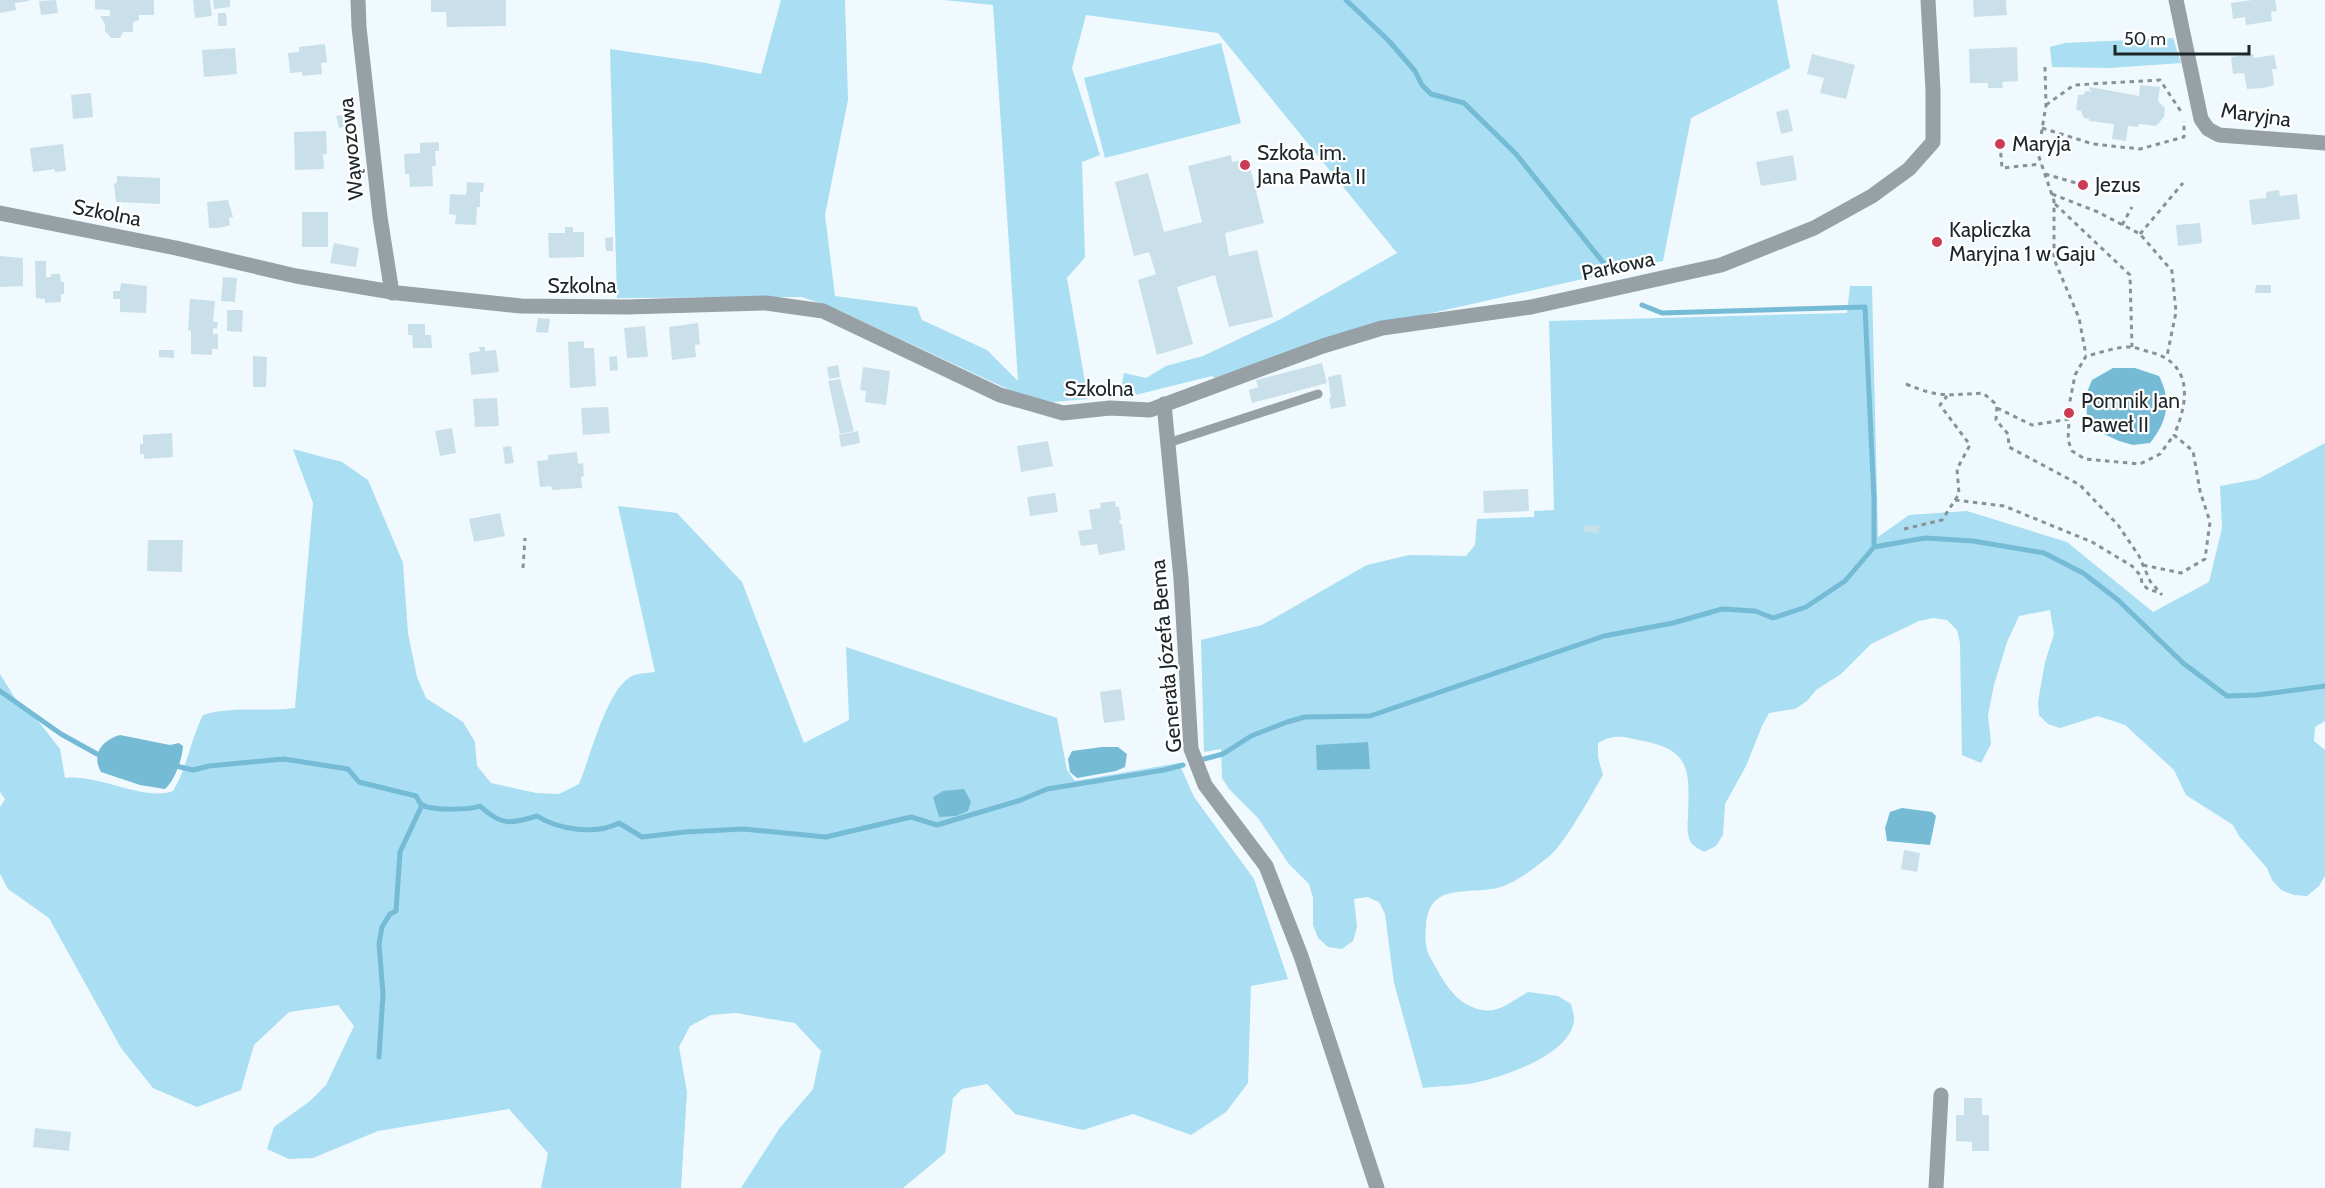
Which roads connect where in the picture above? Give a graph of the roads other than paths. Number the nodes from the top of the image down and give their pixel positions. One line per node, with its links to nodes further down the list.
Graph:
1 (358, 0): 6 (street, Wąwozowa)
2 (1928, 0): 8 (street, Parkowa)
3 (2176, 0): 4 (street, Maryjna)
4 (2325, 143)
5 (0, 213): 6 (street, Szkolna)
6 (392, 292): 8 (street, Szkolna)
7 (1318, 394): 9 (lane)
8 (1157, 407): 9 (street, Generała Józefa Bema)
9 (1168, 443): 11 (street, Generała Józefa Bema)
10 (1941, 1095): 12 (street)
11 (1377, 1188)
12 (1936, 1188)

